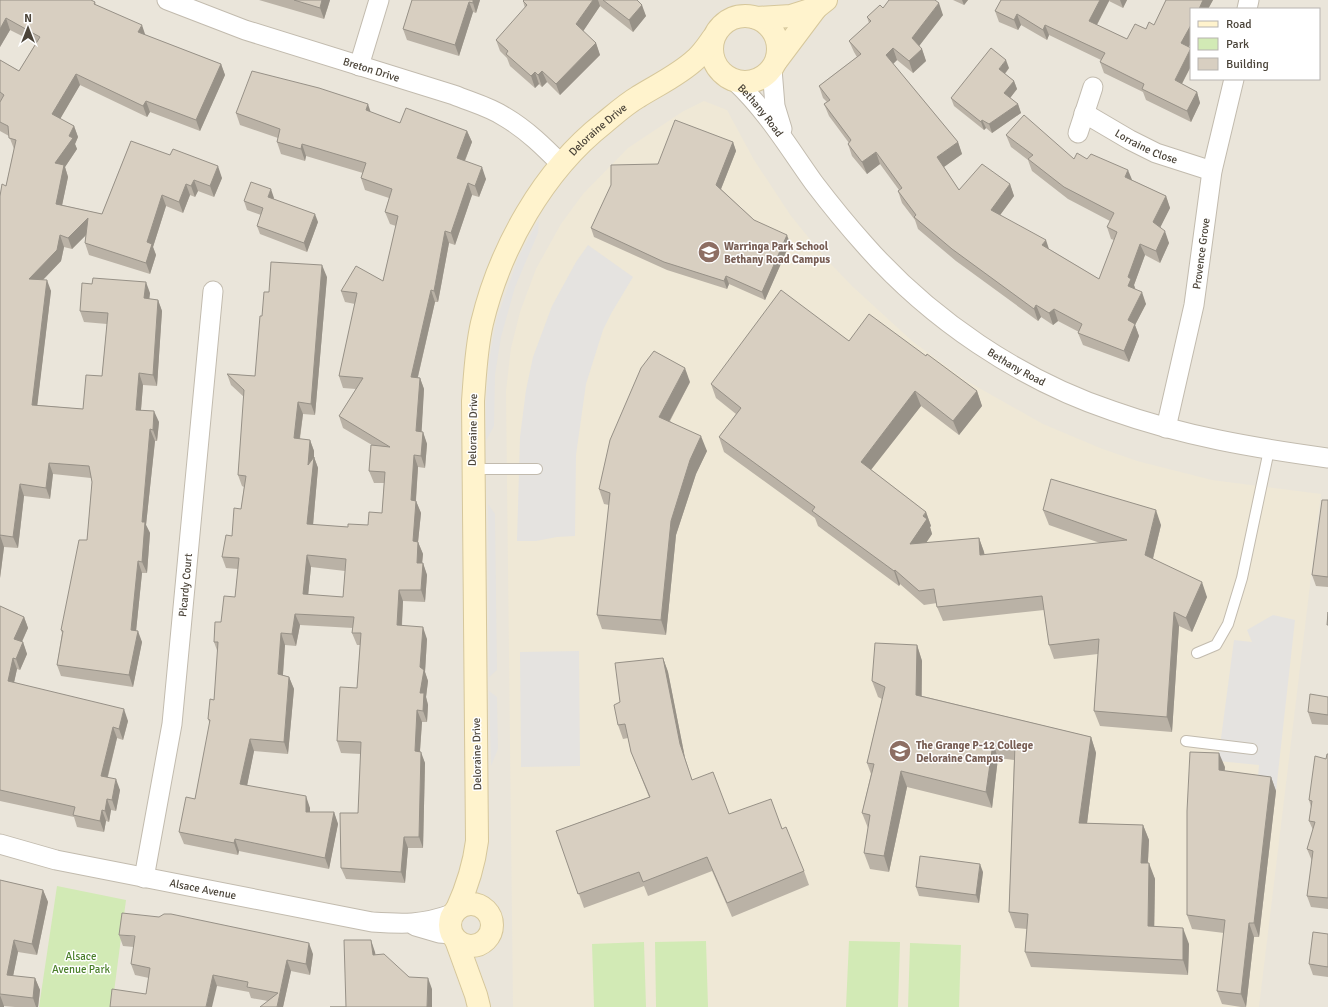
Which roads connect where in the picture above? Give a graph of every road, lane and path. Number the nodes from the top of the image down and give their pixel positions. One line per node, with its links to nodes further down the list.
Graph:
1 (167, 0): 7 (street, Breton Drive)
2 (379, 0): 7 (street)
3 (821, 4): 4 (street); 6 (street)
4 (756, 18): 5 (street); 6 (street)
5 (714, 38): 8 (street, Deloraine Drive); 9 (street)
6 (775, 64): 9 (street); 14 (street, Bethany Road)
7 (359, 66): 15 (street, Breton Drive)
8 (673, 76): 9 (street, Deloraine Drive); 15 (street, Deloraine Drive)
9 (731, 79): 14 (street, Bethany Road)
10 (1234, 80): 16 (street, Provence Grove)
11 (1093, 87): 12 (street)
12 (1084, 113): 13 (street); 16 (street, Lorraine Close)
13 (1078, 133)
14 (786, 140): 18 (street, Bethany Road)
15 (562, 165): 21 (street, Deloraine Drive)
16 (1212, 171): 18 (street, Provence Grove)
17 (213, 292): 28 (street, Picardy Court)
18 (1166, 428): 19 (street, Bethany Road)
19 (1269, 450): 20 (street, Bethany Road); 23 (lane)
20 (1328, 458)
21 (473, 469): 22 (lane); 27 (street, Deloraine Drive)
22 (537, 469)
23 (1197, 653)
24 (1186, 741): 25 (lane)
25 (1252, 749)
26 (0, 844): 28 (street, Alsace Avenue)
27 (475, 859): 29 (street, Deloraine Drive); 30 (street, Deloraine Drive)
28 (144, 878): 30 (street, Alsace Avenue)
29 (483, 907): 30 (street); 31 (street)
30 (454, 925): 31 (street); 32 (street)
31 (488, 939): 32 (street)
32 (478, 1001)

